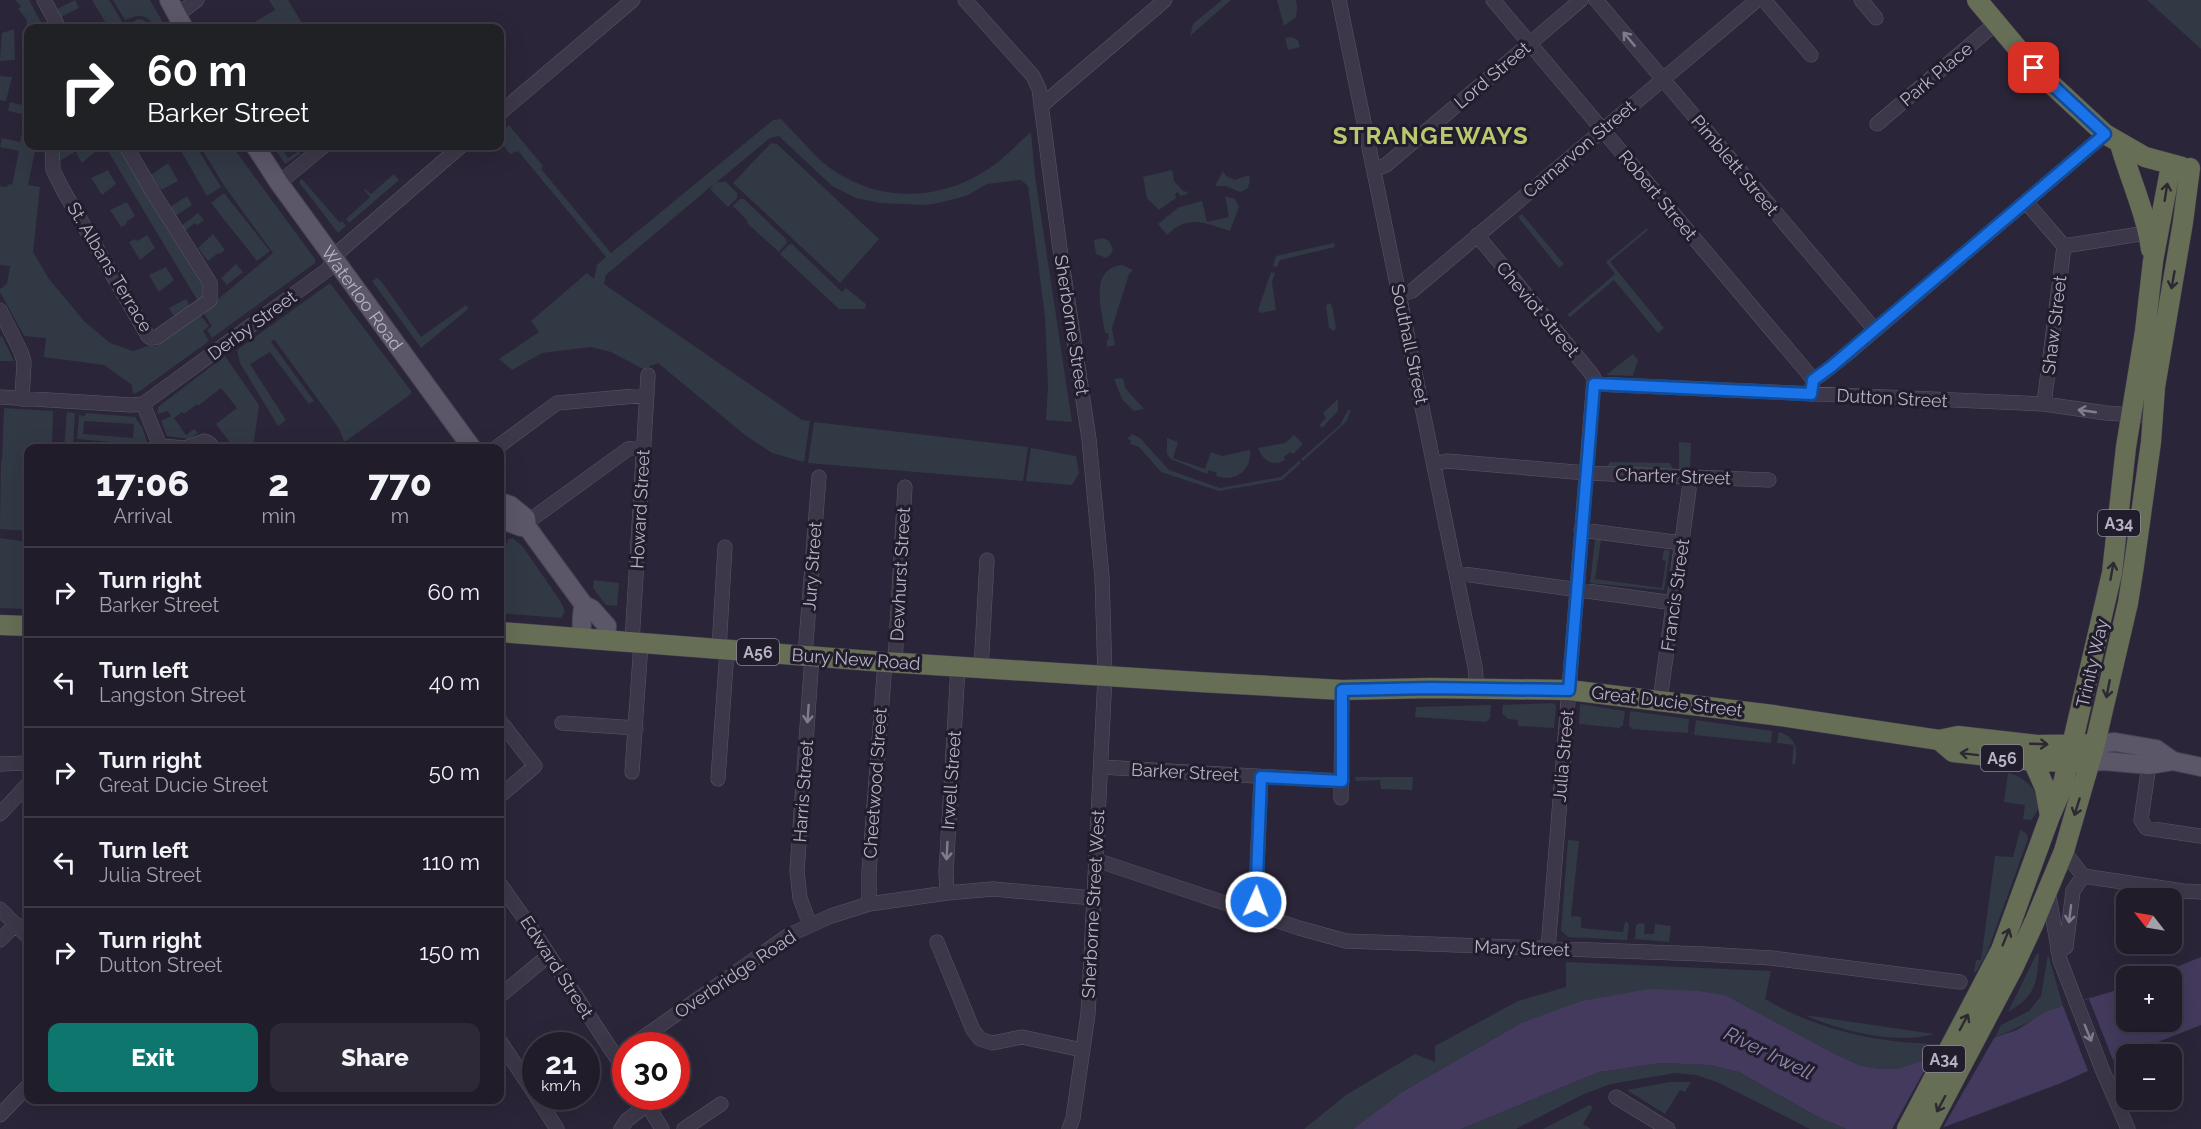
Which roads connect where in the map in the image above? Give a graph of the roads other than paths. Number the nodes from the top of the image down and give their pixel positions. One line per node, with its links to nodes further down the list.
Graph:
1 (44, 0): 17 (street)
2 (197, 0): 14 (street)
3 (633, 0): 22 (street)
4 (965, 0): 21 (street, Sherborne Street)
5 (1165, 0): 21 (street)
6 (1339, 0): 32 (street, Southall Street)
7 (1493, 0): 18 (street, Robert Street)
8 (1581, 0): 18 (street, Lord Street)
9 (1596, 0): 20 (street, Pimblett Street, one-way to 9)
10 (1757, 0): 20 (street, Carnarvon Street)
11 (1764, 0): 19 (street)
12 (1861, 0): 15 (street)
13 (1977, 0): 16 (highway)
14 (177, 15)
15 (1876, 18)
16 (1996, 23): 23 (street, Park Place); 25 (highway)
17 (57, 24)
18 (1529, 44): 24 (street, Robert Street); 32 (street, Lord Street)
19 (1811, 54)
20 (1662, 79): 24 (street, Carnarvon Street); 44 (street, Pimblett Street)
21 (1041, 106): 90 (street, Sherborne Street)
22 (504, 110)
23 (1877, 124)
24 (1603, 130): 38 (street, Carnarvon Street); 47 (street, Robert Street)
25 (2113, 139): 31 (highway); 34 (street); 37 (highway)
26 (52, 150): 27 (street, St. Albans Terrace)
27 (132, 150)
28 (258, 150): 33 (main road, Waterloo Road)
29 (319, 150): 33 (street)
30 (456, 150): 40 (street, Derby Street)
31 (2187, 167): 36 (highway, Trinity Way); 41 (highway, Trinity Way / A34, one-way to 31)
32 (1374, 170): 42 (street, Southall Street)
33 (279, 183): 40 (main road, Waterloo Road)
34 (2026, 202): 39 (street); 44 (street)
35 (2201, 207): 36 (highway)
36 (2183, 222): 54 (highway, Trinity Way / A34, one-way to 54)
37 (2148, 231): 39 (street); 41 (highway)
38 (1477, 235): 42 (street, Carnarvon Street); 46 (street, Cheviot Street)
39 (2064, 246): 52 (street, Shaw Street)
40 (335, 259): 51 (street, Derby Street); 58 (main road, Waterloo Road)
41 (2153, 261): 53 (highway, Trinity Way / A34)
42 (1400, 295): 61 (street, Southall Street)
43 (0, 310): 50 (street)
44 (1875, 330): 47 (street)
45 (648, 375): 48 (street, Howard Street)
46 (1594, 384): 47 (street, Dutton Street); 62 (street, Julia Street)
47 (1812, 387): 52 (street, Dutton Street)
48 (647, 395): 59 (street); 60 (street, Howard Street)
49 (0, 398): 50 (street)
50 (22, 399): 51 (street)
51 (143, 404): 55 (street)
52 (2044, 404): 53 (street, Dutton Street, one-way to 52)
53 (2131, 416): 54 (street, Dutton Street); 68 (highway, Trinity Way / A34)
54 (2152, 416): 68 (highway); 100 (highway, Trinity Way / A34, one-way to 100)
55 (159, 444)
56 (196, 444): 57 (street)
57 (210, 444)
58 (469, 444)
59 (501, 444)
60 (643, 447): 70 (street); 84 (street, Howard Street)
61 (1434, 464): 62 (street, Charter Street); 75 (street, Southall Street)
62 (1586, 473): 64 (street, Charter Street); 71 (street, Julia Street)
63 (819, 477): 86 (street, Jury Street)
64 (1769, 480)
65 (905, 487): 87 (street, Dewhurst Street)
66 (1689, 490): 72 (street, Francis Street)
67 (504, 503): 70 (main road)
68 (2121, 508): 99 (highway, Trinity Way / A34, one-way to 68)
69 (504, 520): 70 (main road)
70 (527, 527): 78 (main road)
71 (1581, 530): 72 (street); 76 (street, Julia Street)
72 (1682, 543): 77 (street, Francis Street)
73 (726, 547): 85 (street)
74 (987, 560): 89 (street)
75 (1456, 573): 76 (street); 91 (street, Southall Street)
76 (1577, 590): 77 (street); 93 (street, Julia Street)
77 (1674, 603): 94 (street, Francis Street)
78 (584, 605): 82 (main road); 83 (main road)
79 (0, 625): 80 (highway)
80 (24, 626)
81 (504, 634): 82 (highway, Bury New Road / A56)
82 (581, 638): 83 (highway, Bury New Road / A56)
83 (606, 640): 84 (highway, Bury New Road / A56)
84 (637, 642): 85 (highway, Bury New Road / A56); 97 (street, Howard Street)
85 (723, 649): 86 (highway, Bury New Road / A56); 110 (street)
86 (809, 656): 87 (highway, Bury New Road / A56); 130 (street, Harris Street, one-way to 130)
87 (890, 662): 88 (highway, Bury New Road / A56); 126 (street, Cheetwood Street)
88 (958, 667): 89 (highway, Bury New Road / A56); 124 (street, Irwell Street, one-way to 124)
89 (981, 669): 90 (highway, Bury New Road / A56)
90 (1104, 676): 92 (highway, Great Ducie Street / A56); 106 (street, Sherborne Street West)
91 (1477, 688): 92 (highway, Great Ducie Street / A56); 93 (highway, Great Ducie Street / A56)
92 (1342, 690): 111 (street)
93 (1569, 690): 94 (highway, Great Ducie Street / A56); 134 (street, Julia Street)
94 (1660, 700): 98 (highway, Great Ducie Street / A56)
95 (562, 723): 97 (street)
96 (504, 726): 113 (street)
97 (636, 728): 108 (street, Howard Street)
98 (1939, 740): 99 (highway, Great Ducie Street / A56, one-way to 99); 101 (highway, Great Ducie Street / A56, one-way to 98)
99 (2071, 753): 100 (highway, Great Ducie Street / A56); 101 (highway, Great Ducie Street / A56); 116 (highway, Trinity Way / A34)
100 (2092, 753): 102 (main road, Great Ducie Street / A56); 105 (main road, Great Ducie Street / A56); 118 (highway, Trinity Way / A34, one-way to 118)
101 (2033, 761): 116 (highway)
102 (2173, 761): 105 (main road, Great Ducie Street / A56); 107 (main road, Great Ducie Street / A56)
103 (0, 764): 104 (street)
104 (24, 764)
105 (2149, 765): 117 (street)
106 (1101, 767): 109 (street, Barker Street); 119 (street, Sherborne Street West)
107 (2201, 767)
108 (632, 772)
109 (1261, 777): 111 (street, Barker Street); 128 (street)
110 (718, 779)
111 (1342, 781): 114 (street)
112 (24, 787): 115 (street)
113 (504, 793)
114 (1341, 798)
115 (0, 814)
116 (2050, 816): 139 (highway, Trinity Way / A34, one-way to 116)
117 (2201, 836)
118 (2064, 851): 120 (street); 122 (highway, Trinity Way / A34)
119 (1095, 862): 125 (street, Sherborne Street West); 128 (street, Mary Street)
120 (2083, 876): 123 (street); 135 (street, one-way to 135)
121 (504, 889): 136 (street, Edward Street)
122 (2048, 890): 135 (street); 139 (highway, Trinity Way / A34)
123 (2201, 892)
124 (947, 893): 125 (street, Overbridge Road); 126 (street, Overbridge Road)
125 (1093, 898): 143 (street, Sherborne Street West)
126 (869, 904): 130 (street, Overbridge Road)
127 (0, 909): 129 (street)
128 (1255, 912): 134 (street, Mary Street)
129 (16, 924): 131 (street); 132 (street)
130 (810, 925): 140 (street, Overbridge Road)
131 (24, 933)
132 (0, 940)
133 (937, 942): 143 (street)
134 (1548, 949): 137 (street, Mary Street)
135 (2058, 951): 160 (street, one-way to 160)
136 (549, 955): 138 (street); 141 (street, Edward Street)
137 (1960, 982)
138 (504, 993)
139 (1990, 993): 158 (highway, Trinity Way / A34, one-way to 139); 159 (highway, Trinity Way / A34, one-way to 159)
140 (651, 1032)
141 (612, 1042)
142 (504, 1047): 144 (street)
143 (1082, 1050): 157 (street, Sherborne Street West)
144 (522, 1075)
145 (24, 1090): 151 (street)
146 (1616, 1097): 152 (street)
147 (721, 1104): 156 (street)
148 (545, 1110): 153 (street)
149 (636, 1110): 154 (street)
150 (650, 1110): 155 (street)
151 (0, 1115)
152 (1666, 1128)
153 (557, 1129)
154 (621, 1129)
155 (662, 1129)
156 (684, 1129)
157 (1069, 1129)
158 (1907, 1129)
159 (1928, 1129)
160 (2128, 1129)

